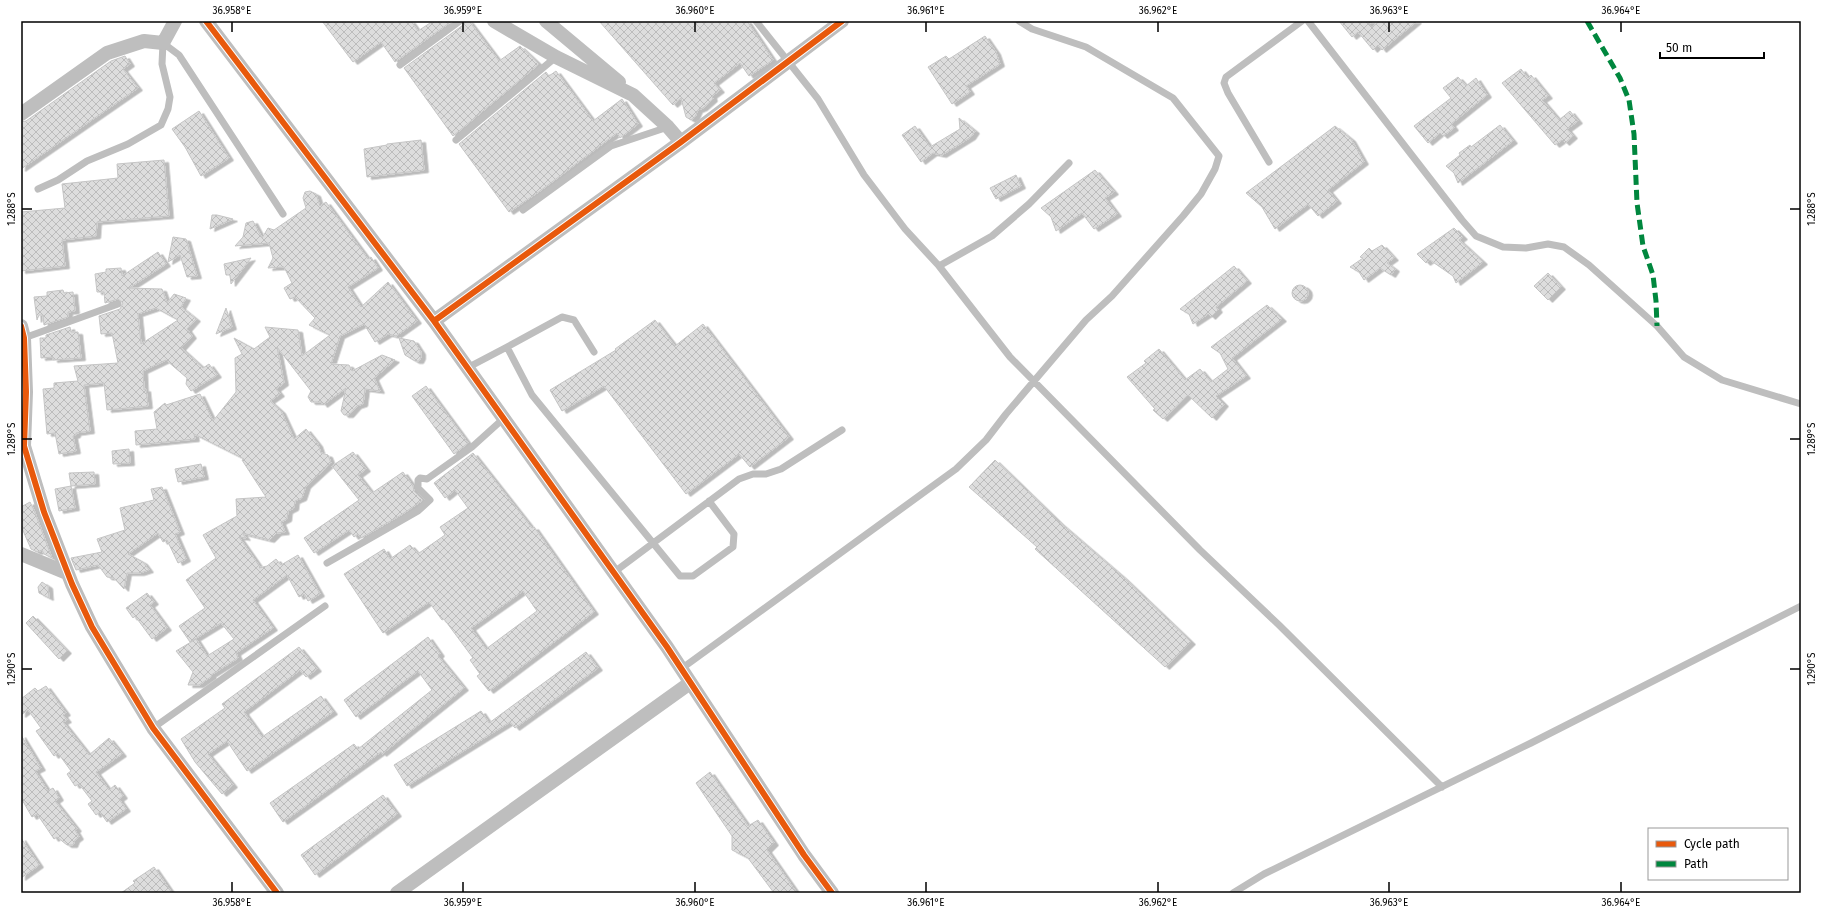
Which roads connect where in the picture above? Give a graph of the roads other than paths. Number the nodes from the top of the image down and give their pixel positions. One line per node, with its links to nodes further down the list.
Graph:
1 (175, 21): 11 (street)
2 (206, 21): 27 (street)
3 (460, 21): 14 (lane)
4 (494, 21): 12 (street)
5 (546, 21): 15 (street)
6 (756, 21): 13 (lane)
7 (842, 21): 13 (street)
8 (1019, 21): 32 (lane)
9 (1302, 21): 20 (lane)
10 (1308, 21): 33 (lane)
11 (163, 43): 16 (street); 22 (lane); 24 (lane)
12 (556, 57): 15 (street); 18 (lane)
13 (787, 62): 19 (street); 25 (lane)
14 (400, 65)
15 (633, 95): 17 (street)
16 (21, 114)
17 (668, 127): 19 (street); 23 (lane)
18 (456, 140)
19 (681, 142): 27 (street)
20 (1269, 162)
21 (1069, 163): 25 (lane)
22 (38, 189)
23 (523, 210)
24 (283, 214)
25 (939, 266): 32 (lane)
26 (118, 304): 28 (lane)
27 (434, 321): 31 (street)
28 (22, 332): 40 (street)
29 (507, 347): 30 (lane); 31 (lane); 37 (lane)
30 (594, 352)
31 (467, 368): 34 (street)
32 (1033, 381): 44 (lane); 47 (lane)
33 (1801, 404)
34 (503, 419): 39 (lane); 41 (street)
35 (842, 430): 36 (lane)
36 (710, 502): 37 (lane); 37 (lane)
37 (654, 543): 41 (lane)
38 (21, 554): 40 (street)
39 (327, 563)
40 (67, 573): 46 (street)
41 (613, 573): 44 (street)
42 (325, 606): 46 (lane)
43 (1801, 606): 47 (lane)
44 (681, 669): 45 (street)
45 (690, 683): 49 (street); 50 (street)
46 (153, 728): 48 (street)
47 (1442, 787): 51 (lane)
48 (275, 892)
49 (397, 893)
50 (832, 893)
51 (1233, 893)

